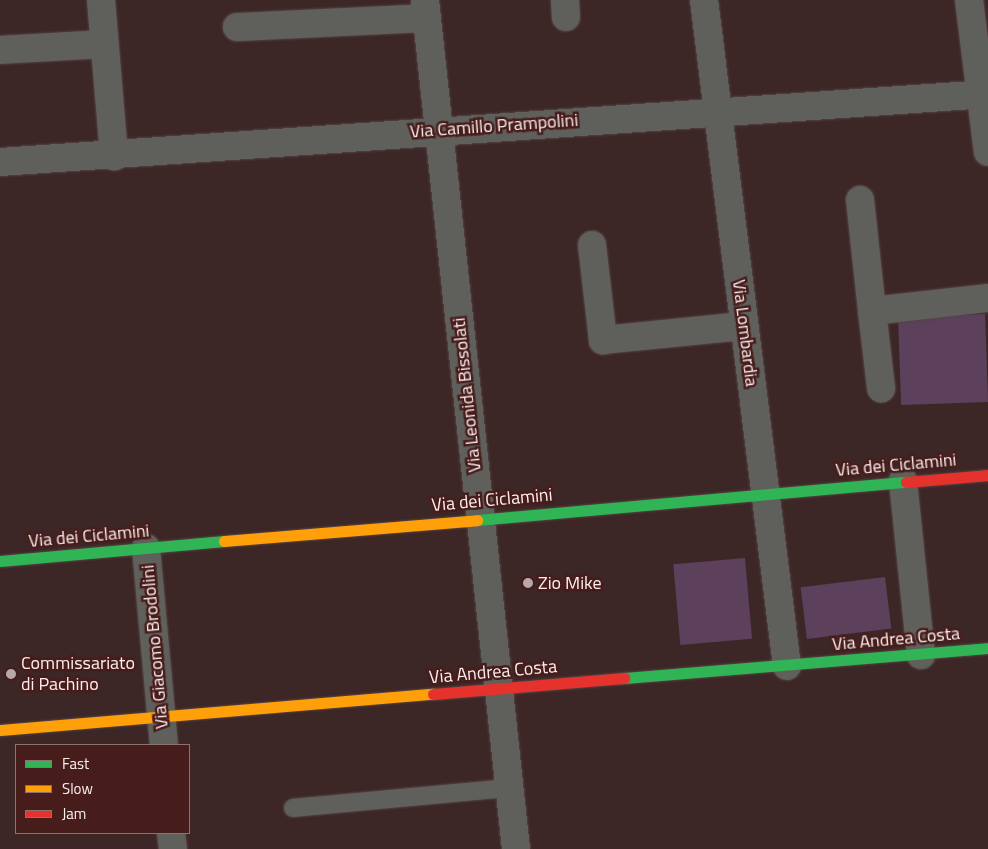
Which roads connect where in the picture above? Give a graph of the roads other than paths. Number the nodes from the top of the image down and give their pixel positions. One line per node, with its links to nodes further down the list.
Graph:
1 (101, 0): 6 (street)
2 (704, 0): 9 (street, Via Lombardia)
3 (969, 0): 8 (street)
4 (426, 9): 5 (street); 10 (street, Via Leonida Bissolati)
5 (237, 27)
6 (104, 44): 7 (street); 12 (street)
7 (0, 50)
8 (984, 94): 9 (street, Via Camillo Prampolini); 11 (street)
9 (717, 111): 10 (street, Via Camillo Prampolini); 18 (street, Via Lombardia)
10 (438, 130): 12 (street, Via Camillo Prampolini); 23 (street, Via Leonida Bissolati)
11 (988, 152)
12 (114, 156): 13 (street, Via Camillo Prampolini)
13 (0, 162)
14 (860, 200): 17 (street)
15 (592, 245): 18 (street)
16 (988, 298): 17 (street)
17 (872, 311): 19 (street)
18 (744, 326): 22 (street, Via Lombardia)
19 (881, 388)
20 (988, 474): 21 (street, Via dei Ciclamini)
21 (903, 481): 22 (street, Via dei Ciclamini); 27 (street)
22 (765, 494): 23 (street, Via dei Ciclamini); 28 (street, Via Lombardia)
23 (480, 519): 24 (street, Via dei Ciclamini); 29 (street, Via Leonida Bissolati)
24 (146, 548): 25 (street, Via dei Ciclamini); 30 (street, Via Giacomo Brodolini)
25 (0, 561)
26 (988, 648): 27 (street, Via Andrea Costa)
27 (921, 655): 28 (street, Via Andrea Costa)
28 (786, 666): 29 (street, Via Andrea Costa)
29 (498, 690): 30 (street, Via Andrea Costa); 33 (street, Via Leonida Bissolati)
30 (161, 716): 31 (street, Via Andrea Costa); 32 (street, Via Giacomo Brodolini)
31 (0, 730)
32 (164, 744)
33 (509, 788): 34 (lane); 37 (street, Via Leonida Bissolati)
34 (293, 808)
35 (171, 834): 36 (street)
36 (173, 849)
37 (516, 849)

